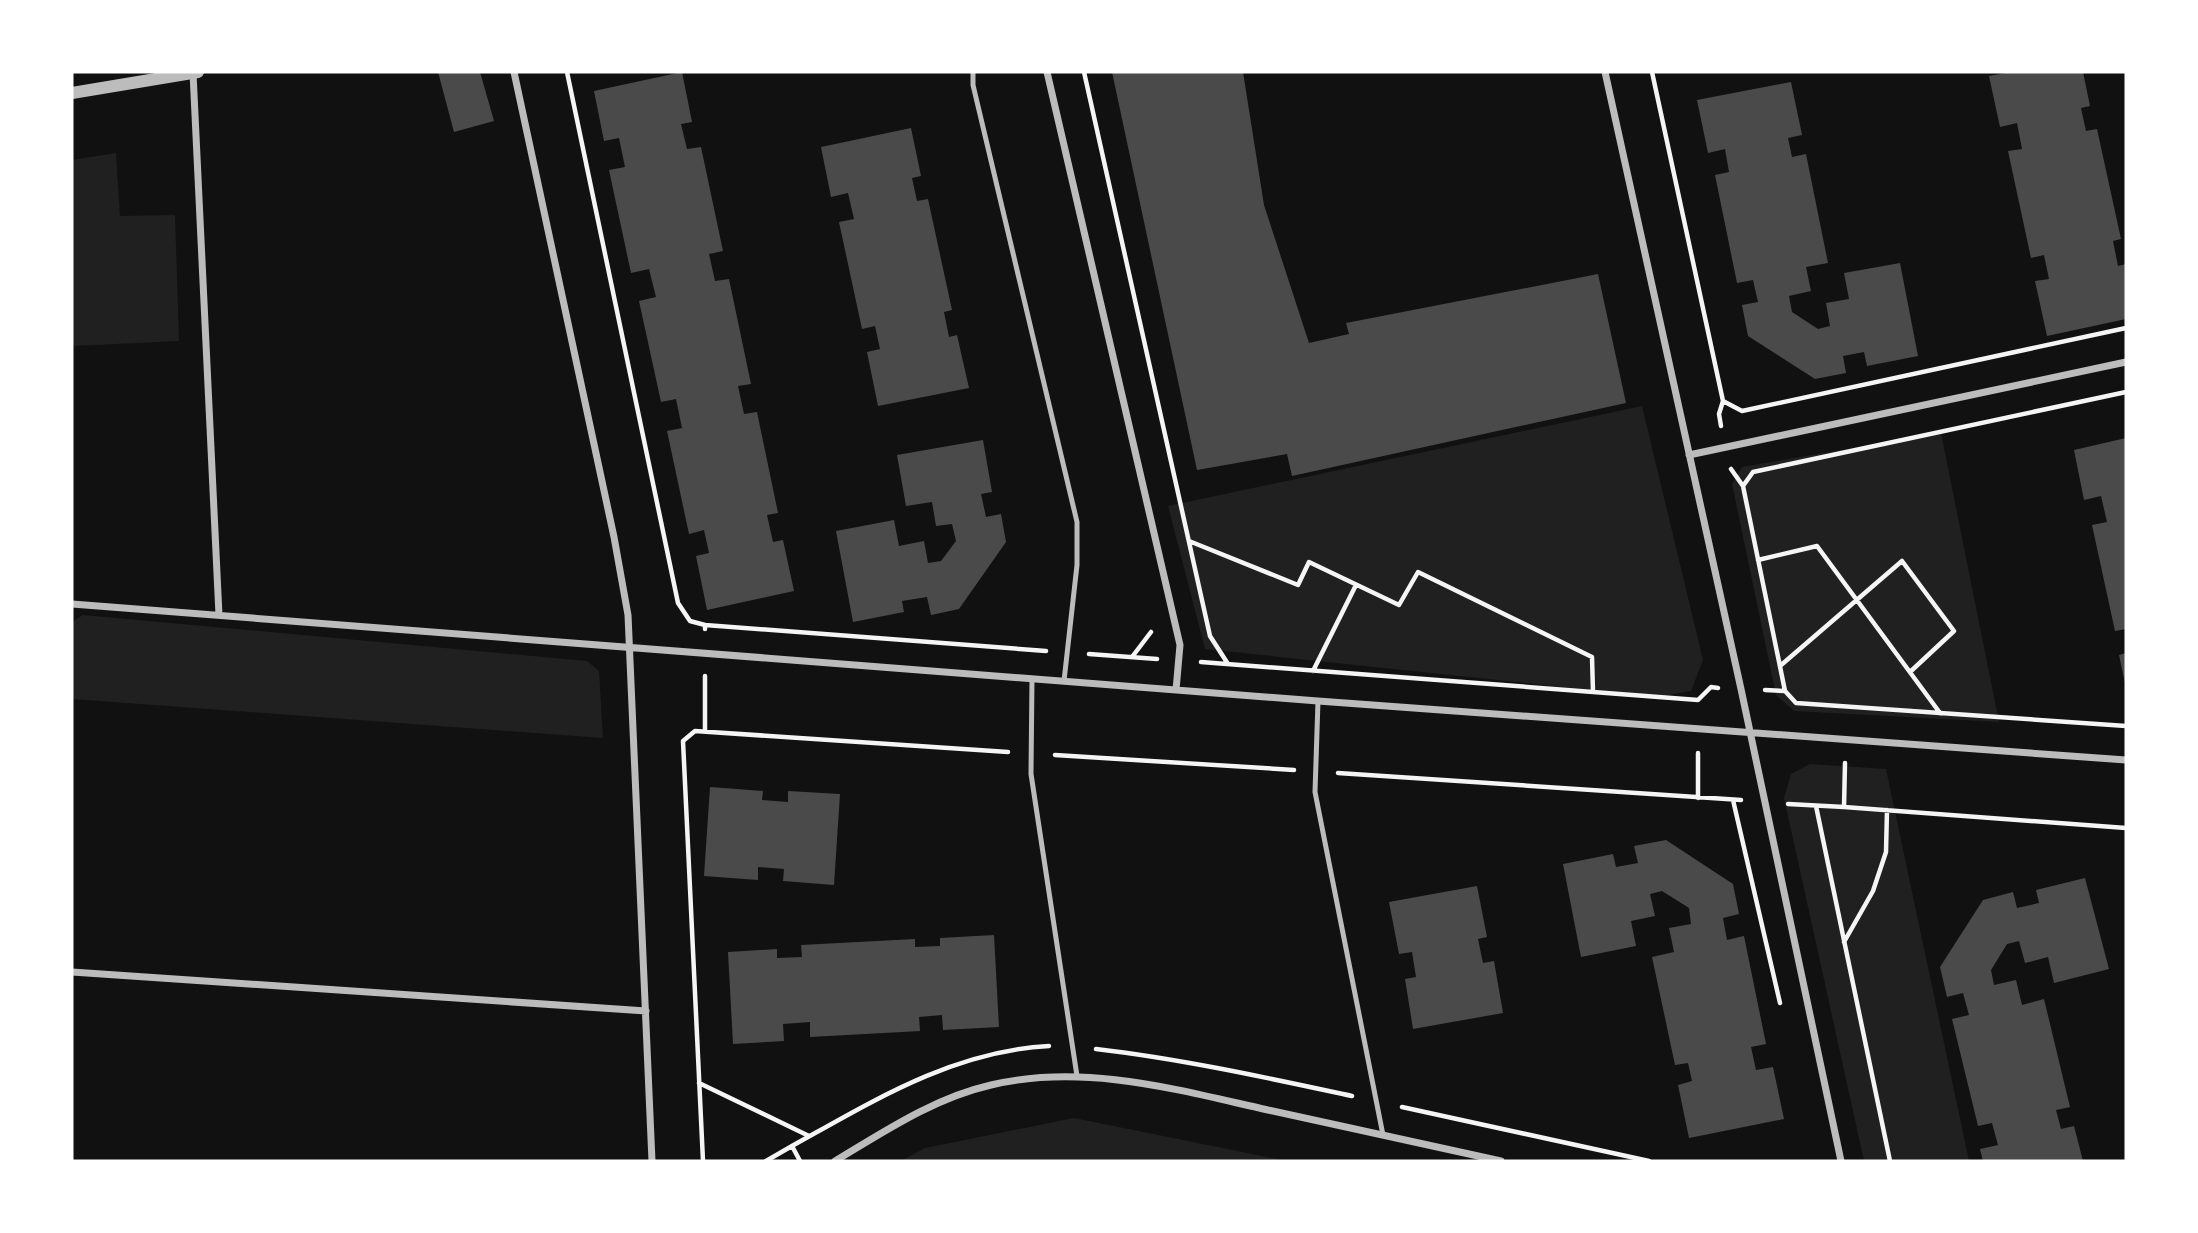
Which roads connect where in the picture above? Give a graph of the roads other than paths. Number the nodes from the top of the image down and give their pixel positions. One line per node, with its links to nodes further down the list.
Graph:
1 (196, 72): 6 (street); 10 (street)
2 (514, 72): 11 (street)
3 (972, 72): 13 (lane)
4 (1047, 72): 14 (street)
5 (1605, 72): 8 (street)
6 (72, 93)
7 (2126, 362): 8 (street)
8 (1689, 455): 16 (street)
9 (72, 604): 10 (street)
10 (219, 615): 11 (street)
11 (630, 647): 12 (street); 19 (street)
12 (1032, 679): 13 (street); 20 (lane)
13 (1064, 681): 14 (street)
14 (1176, 690): 15 (street)
15 (1318, 701): 16 (street); 21 (lane)
16 (1751, 733): 17 (street); 25 (street)
17 (2126, 760)
18 (72, 972): 19 (street)
19 (646, 1011): 22 (street)
20 (1077, 1076): 21 (street); 23 (street)
21 (1383, 1135): 24 (street)
22 (652, 1161)
23 (835, 1161)
24 (1501, 1161)
25 (1840, 1161)

